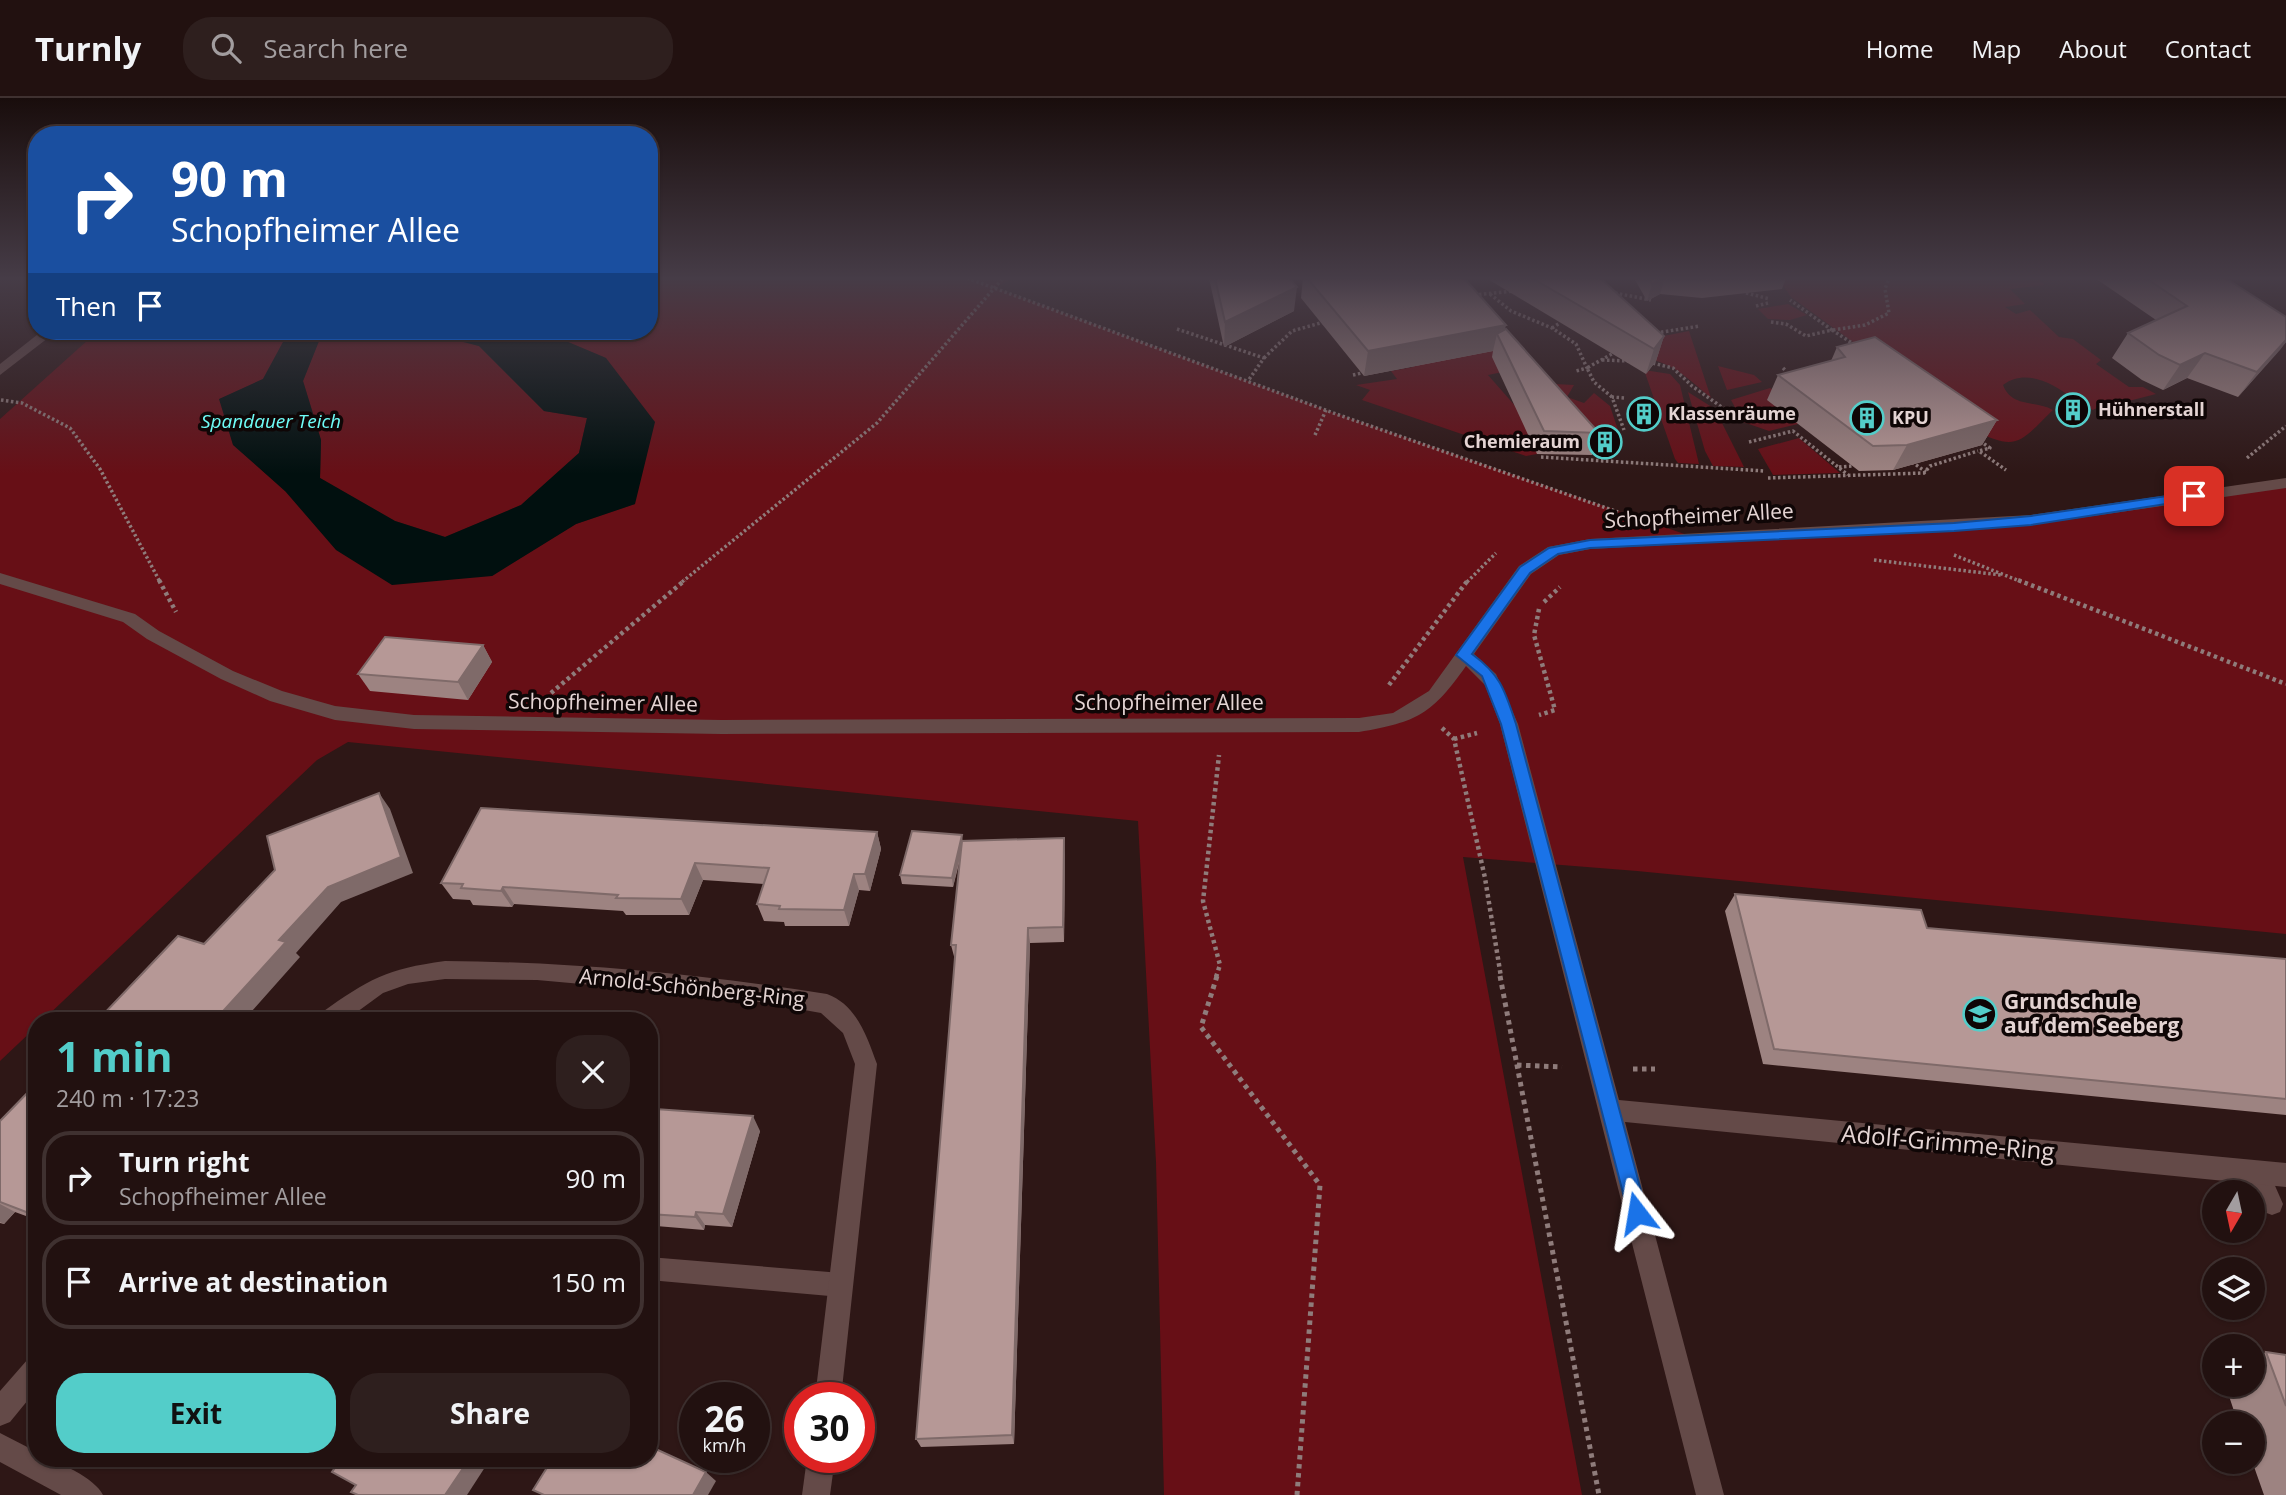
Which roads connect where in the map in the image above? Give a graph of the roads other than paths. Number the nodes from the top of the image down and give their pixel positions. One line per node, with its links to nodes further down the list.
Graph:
1 (35, 343): 2 (street)
2 (0, 371)
3 (2286, 483): 5 (street, Schopfheimer Allee)
4 (0, 578): 5 (street, Schopfheimer Allee)
5 (1464, 655): 7 (street)
6 (340, 1012): 12 (street, Arnold-Schönberg-Ring)
7 (1611, 1110): 8 (street, Adolf-Grimme-Ring); 22 (street)
8 (2258, 1172): 9 (street, Adolf-Grimme-Ring); 10 (lane)
9 (2286, 1175)
10 (2272, 1204)
11 (658, 1269): 12 (lane)
12 (841, 1285): 14 (street, Arnold-Schönberg-Ring)
13 (28, 1379): 15 (street)
14 (830, 1382)
15 (0, 1412)
16 (0, 1447): 17 (street)
17 (28, 1462)
18 (37, 1467): 20 (street)
19 (819, 1473): 21 (street)
20 (89, 1495)
21 (816, 1495)
22 (1710, 1495)

